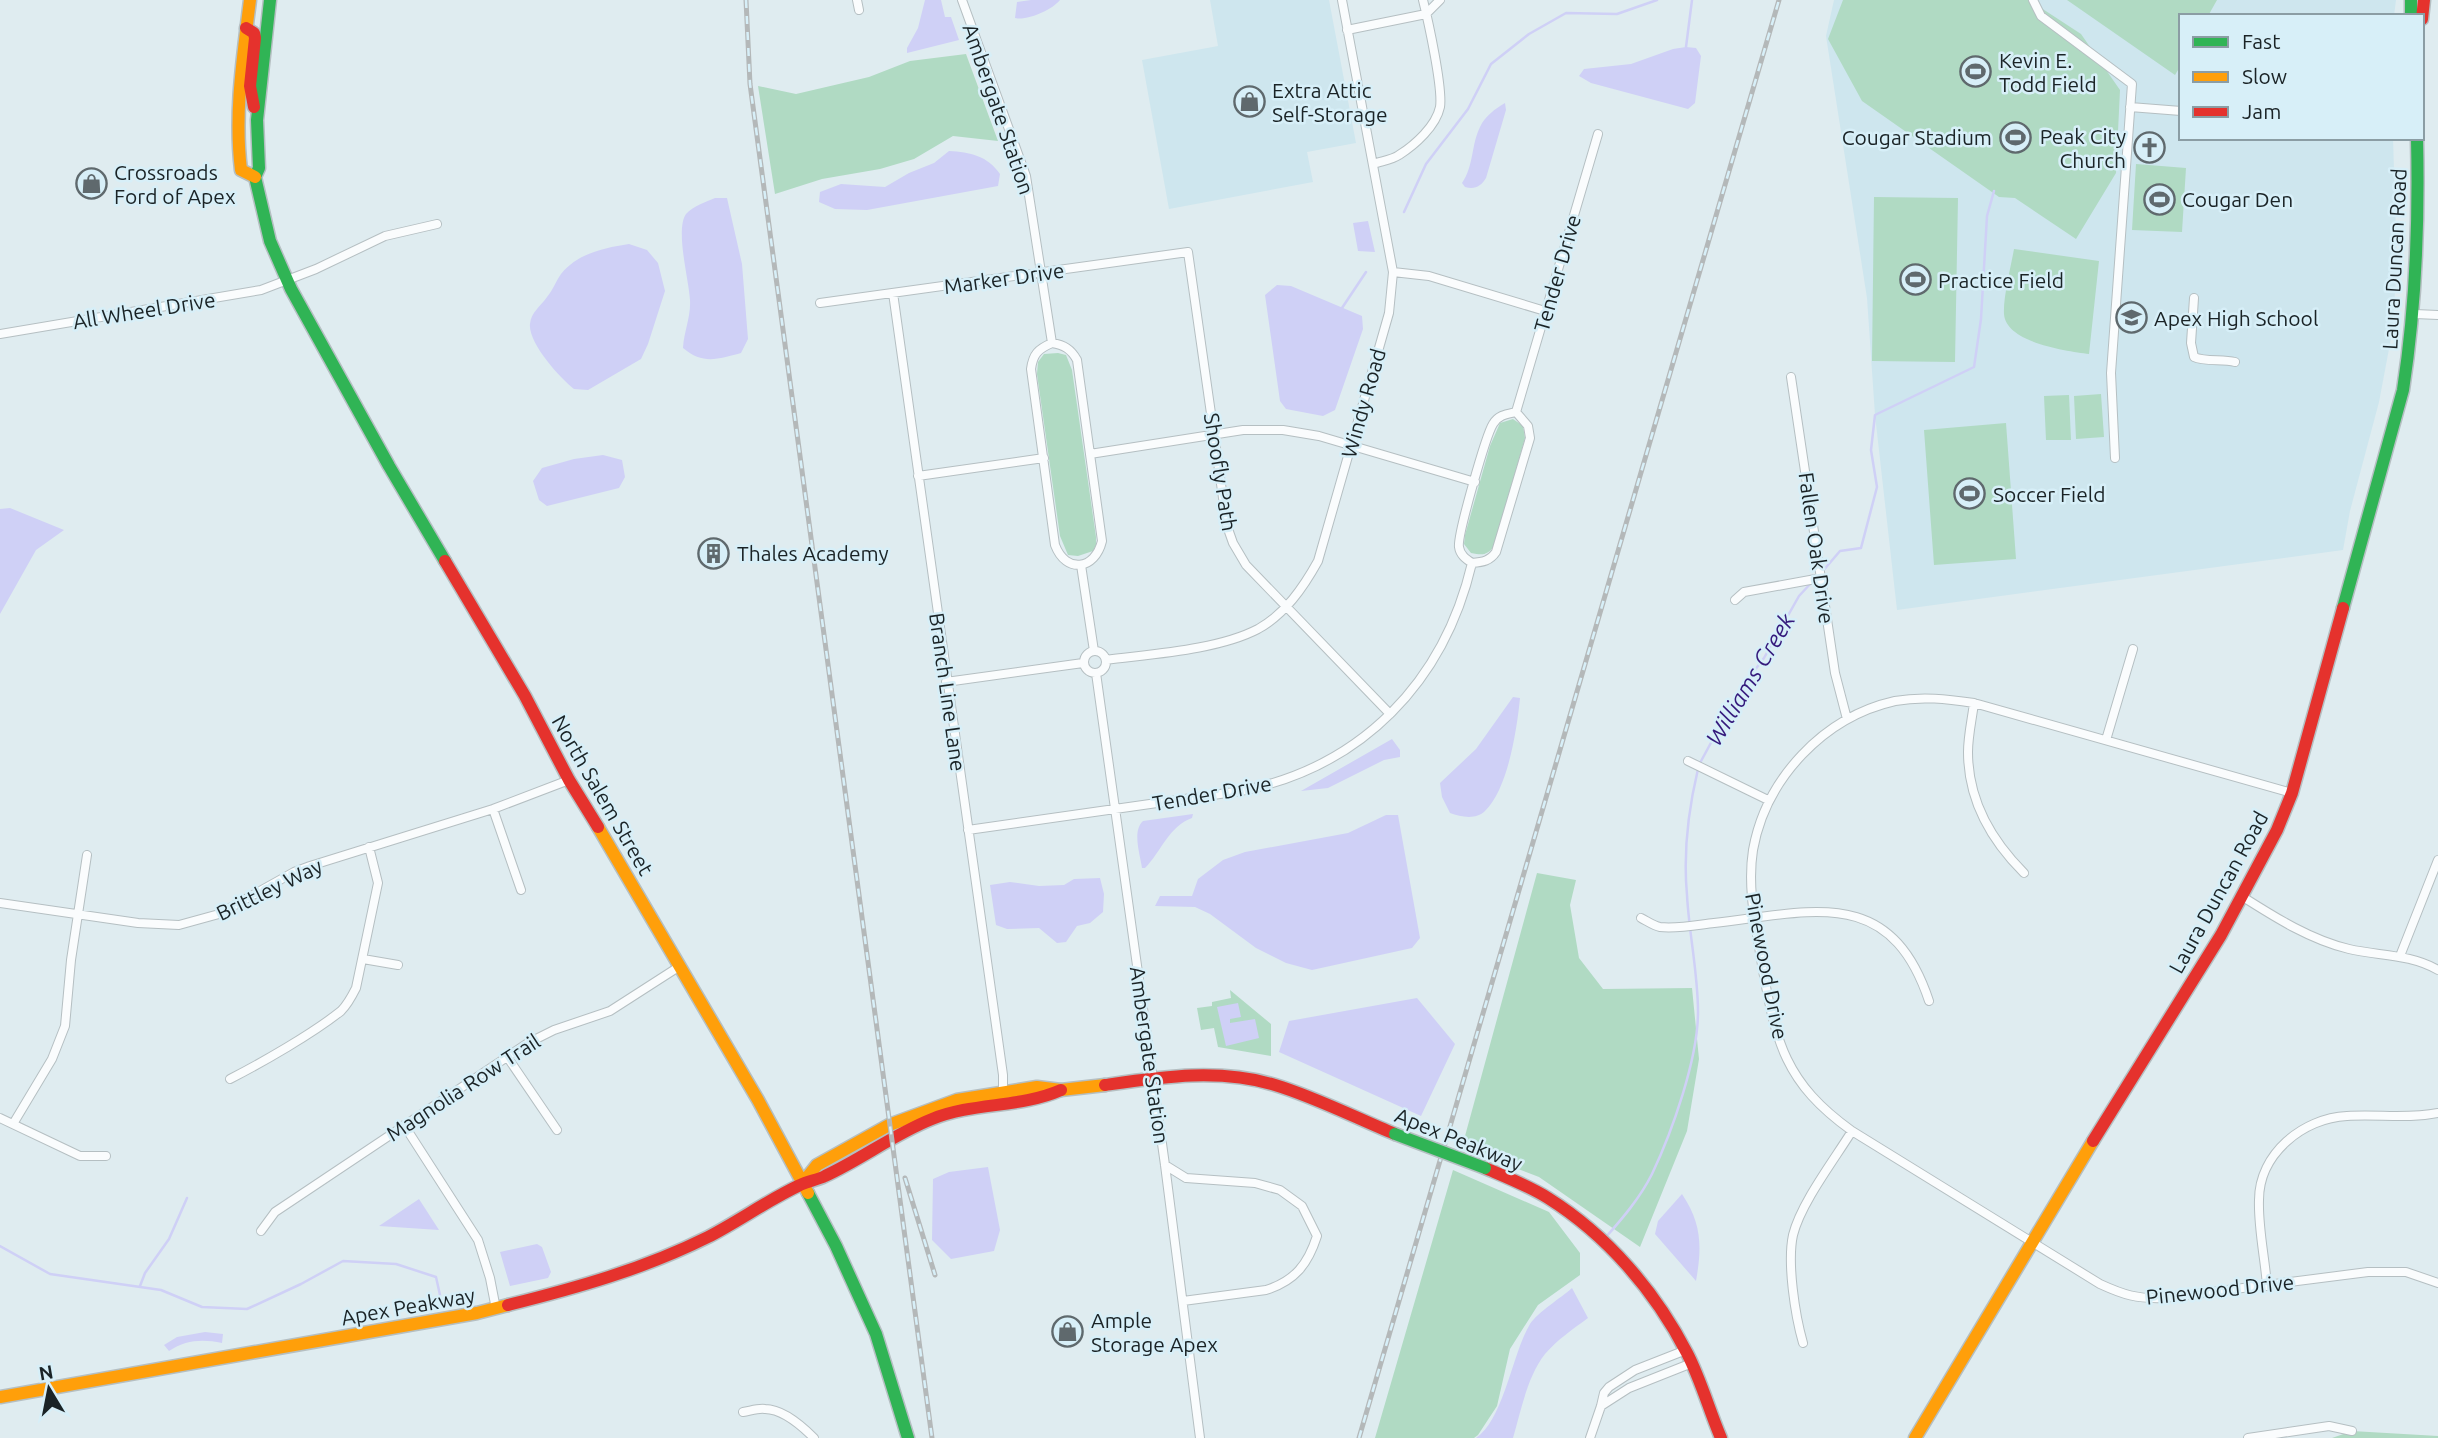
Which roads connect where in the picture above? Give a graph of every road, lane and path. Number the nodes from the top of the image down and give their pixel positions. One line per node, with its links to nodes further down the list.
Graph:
1 (250, 0): 11 (main road, North Salem Street)
2 (271, 0): 15 (main road, North Salem Street)
3 (857, 0): 9 (street)
4 (962, 0): 22 (street, Ambergate Station)
5 (1342, 0): 12 (street, Windy Road)
6 (1423, 0): 10 (street)
7 (1440, 0): 10 (street)
8 (2033, 0): 13 (street)
9 (859, 10)
10 (1426, 14): 12 (street); 18 (street)
11 (246, 28): 15 (main road); 19 (main road, North Salem Street)
12 (1347, 30): 18 (street, Windy Road)
13 (2130, 107): 14 (street); 40 (street)
14 (2179, 111)
15 (257, 120): 19 (main road, North Salem Street)
16 (1598, 134): 28 (street, Tender Drive)
17 (2417, 140): 29 (main road, Laura Duncan Road)
18 (1373, 164): 23 (street, Windy Road)
19 (255, 177): 24 (main road, North Salem Street)
20 (437, 224): 24 (street, All Wheel Drive)
21 (1188, 252): 22 (street, Marker Drive); 36 (street, Shoofly Path)
22 (1041, 272): 25 (street, Marker Drive); 32 (street, Ambergate Station)
23 (1393, 272): 28 (street); 37 (street, Windy Road)
24 (287, 281): 31 (street, All Wheel Drive); 59 (main road, North Salem Street)
25 (893, 293): 27 (street, Marker Drive); 41 (street, Branch Line Lane)
26 (2194, 298): 33 (street)
27 (820, 303)
28 (1545, 311): 35 (street, Tender Drive)
29 (2415, 314): 30 (street); 60 (main road, Laura Duncan Road)
30 (2438, 315)
31 (0, 334)
32 (1052, 343): 38 (street); 39 (street)
33 (2235, 362)
34 (1791, 377): 45 (street, Fallen Oak Drive)
35 (1516, 412): 42 (street); 43 (street)
36 (1214, 433): 37 (street); 38 (street); 47 (street, Shoofly Path)
37 (1351, 444): 42 (street); 47 (street, Windy Road)
38 (1090, 454): 44 (street)
39 (1044, 458): 41 (street); 44 (street)
40 (2115, 458)
41 (918, 476): 53 (street, Branch Line Lane)
42 (1475, 482): 43 (street)
43 (1472, 563): 55 (street, Tender Drive)
44 (1081, 565): 49 (street)
45 (1821, 578): 46 (street); 56 (street, Fallen Oak Drive)
46 (1735, 600)
47 (1287, 606): 50 (street, Windy Road); 55 (street, Shoofly Path)
48 (2133, 649): 57 (street)
49 (1094, 651): 50 (street); 51 (street)
50 (1106, 660): 52 (street)
51 (1083, 663): 52 (street); 53 (street)
52 (1096, 673): 63 (street, Ambergate Station)
53 (946, 682): 64 (street, Branch Line Lane)
54 (1974, 703): 56 (street, Pinewood Drive); 57 (street, Pinewood Drive); 68 (street)
55 (1390, 714): 63 (street, Tender Drive)
56 (1847, 719): 61 (street, Pinewood Drive)
57 (2106, 740): 60 (street, Pinewood Drive)
58 (1688, 761): 61 (street)
59 (569, 780): 62 (street, Brittley Way); 78 (main road, North Salem Street)
60 (2292, 793): 70 (main road, Laura Duncan Road)
61 (1768, 800): 74 (street, Pinewood Drive)
62 (493, 809): 65 (street, Brittley Way); 69 (street)
63 (1115, 809): 64 (street, Tender Drive); 82 (street, Ambergate Station)
64 (968, 830): 85 (street, Branch Line Lane)
65 (369, 847): 72 (street, Brittley Way); 76 (street)
66 (88, 855): 72 (street)
67 (2438, 860): 75 (street)
68 (2024, 873)
69 (521, 890)
70 (2243, 897): 75 (street); 96 (main road, Laura Duncan Road)
71 (0, 903): 72 (street, Brittley Way)
72 (78, 914): 88 (street)
73 (1641, 918): 74 (street)
74 (1754, 918): 80 (street); 91 (street, Pinewood Drive)
75 (2400, 956): 79 (street)
76 (363, 959): 77 (street); 83 (street)
77 (398, 965)
78 (680, 966): 81 (street, Magnolia Row Trail); 94 (main road, North Salem Street)
79 (2438, 970)
80 (1929, 1001)
81 (508, 1058): 89 (street, Magnolia Row Trail); 90 (street)
82 (1153, 1078): 84 (main road, Apex Peakway); 93 (street, Ambergate Station); 102 (main road, Apex Peakway, bridge)
83 (229, 1079)
84 (1061, 1090): 85 (main road, Apex Peakway); 94 (main road, Apex Peakway)
85 (1003, 1091): 94 (main road, Apex Peakway)
86 (2438, 1113): 98 (street)
87 (0, 1118): 88 (street)
88 (13, 1124): 92 (street)
89 (404, 1125): 95 (street, Magnolia Row Trail); 100 (street)
90 (556, 1130)
91 (1852, 1131): 96 (street, Pinewood Drive); 101 (street)
92 (106, 1156)
93 (1166, 1165): 99 (street, Ambergate Station); 99 (street)
94 (802, 1184): 100 (main road, Apex Peakway); 109 (main road, North Salem Street)
95 (261, 1231)
96 (2031, 1241): 98 (street, Pinewood Drive); 113 (main road, Laura Duncan Road)
97 (2438, 1283): 98 (street, Pinewood Drive)
98 (2267, 1286)
99 (1183, 1301): 110 (street, Ambergate Station)
100 (496, 1309): 104 (main road, Apex Peakway)
101 (1802, 1343)
102 (1686, 1350): 103 (main road, Apex Peakway); 105 (street)
103 (1692, 1363): 105 (street); 112 (main road, Apex Peakway)
104 (0, 1396)
105 (1601, 1406): 111 (street)
106 (743, 1412): 108 (street)
107 (2352, 1432): 114 (street)
108 (814, 1438)
109 (908, 1438)
110 (1200, 1438)
111 (1590, 1438)
112 (1721, 1438)
113 (1914, 1438)
114 (2248, 1438)

